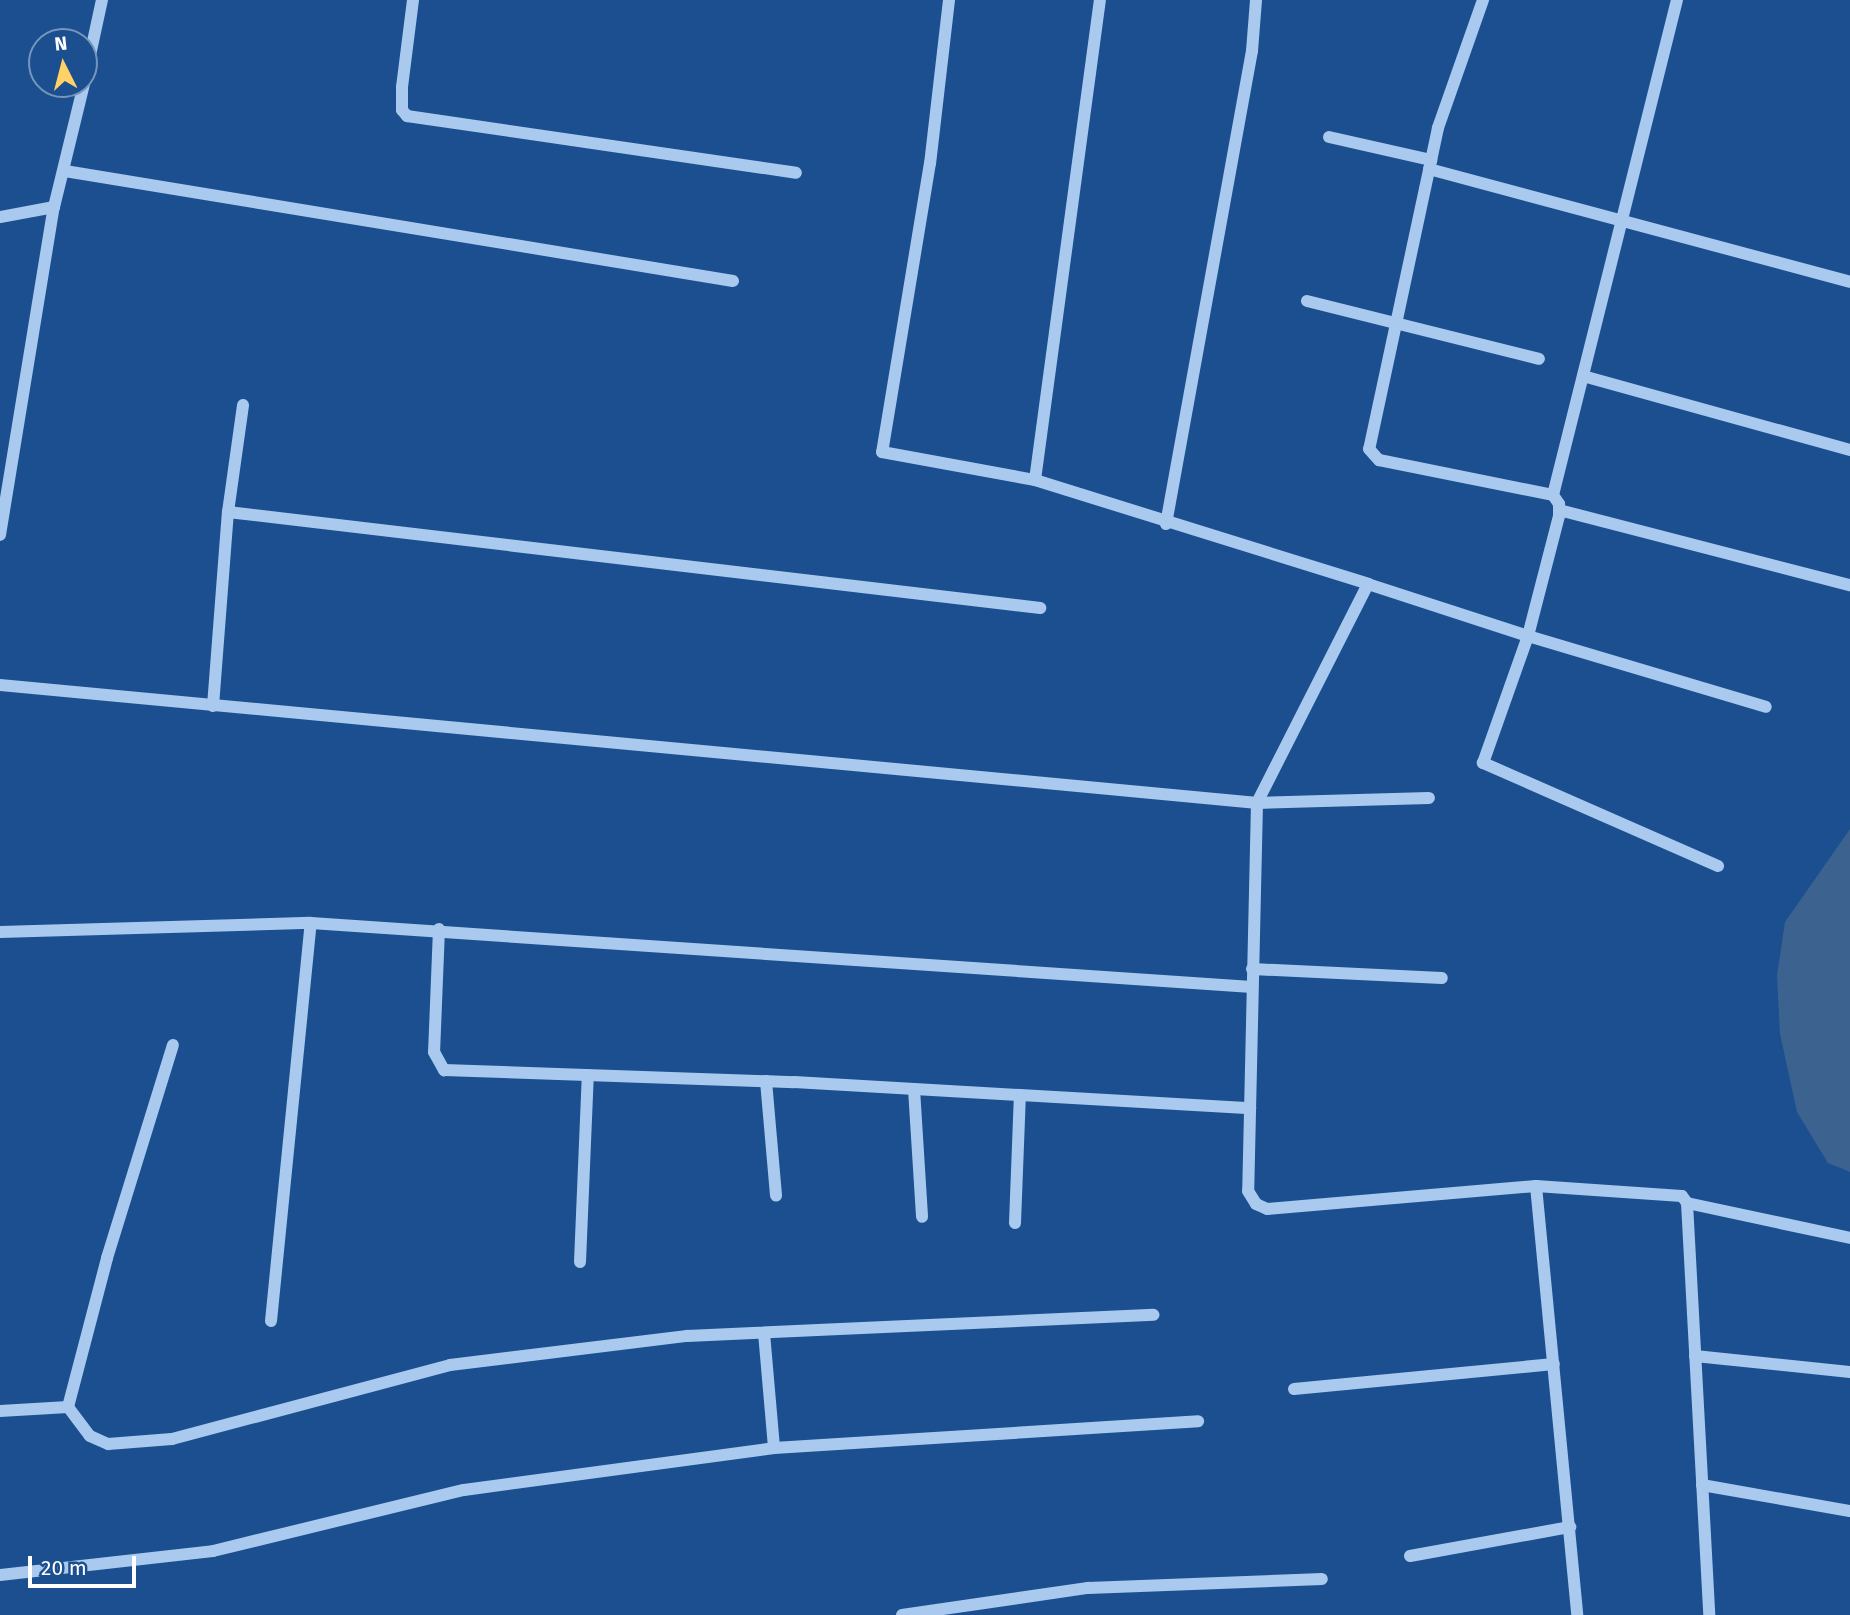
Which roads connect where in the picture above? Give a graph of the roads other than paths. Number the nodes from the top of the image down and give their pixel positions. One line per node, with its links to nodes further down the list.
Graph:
1 (102, 0): 8 (street)
2 (413, 0): 13 (street)
3 (949, 0): 25 (street)
4 (1100, 0): 25 (street)
5 (1256, 0): 30 (street)
6 (1483, 0): 11 (street)
7 (1677, 0): 16 (street)
8 (96, 28)
9 (81, 98): 12 (street)
10 (1329, 137): 11 (street)
11 (1430, 164): 16 (street); 20 (street)
12 (65, 171): 14 (street); 17 (street)
13 (796, 173)
14 (54, 207): 15 (street); 29 (street)
15 (0, 217)
16 (1621, 223): 18 (street); 22 (street)
17 (733, 281)
18 (1850, 282)
19 (1307, 300): 20 (street)
20 (1396, 324): 21 (street); 26 (street)
21 (1539, 359)
22 (1583, 376): 24 (street); 26 (street)
23 (243, 405): 28 (street)
24 (1850, 450)
25 (1035, 480): 30 (street)
26 (1553, 495): 27 (street)
27 (1559, 510): 33 (street); 35 (street)
28 (228, 512): 34 (street); 37 (street)
29 (2, 514): 31 (street)
30 (1166, 524): 32 (street)
31 (0, 535)
32 (1367, 584): 35 (street); 40 (street)
33 (1850, 585)
34 (1040, 608)
35 (1528, 636): 38 (street); 41 (street)
36 (0, 685): 37 (street)
37 (214, 706): 40 (street)
38 (1766, 707)
39 (1429, 798): 40 (street)
40 (1257, 803): 45 (street)
41 (1718, 866)
42 (311, 923): 43 (street); 44 (street); 62 (street)
43 (439, 929): 47 (street); 49 (street)
44 (0, 932)
45 (1252, 969): 46 (street); 47 (street)
46 (1443, 978)
47 (1252, 987): 53 (street)
48 (173, 1045): 68 (street)
49 (588, 1075): 50 (street); 60 (street)
50 (766, 1081): 51 (street); 55 (street)
51 (914, 1089): 52 (street); 57 (street)
52 (1020, 1095): 53 (street); 58 (street)
53 (1250, 1108): 54 (street)
54 (1536, 1186): 56 (street); 65 (street)
55 (776, 1196)
56 (1687, 1203): 59 (street); 64 (street)
57 (922, 1217)
58 (1015, 1223)
59 (1850, 1238)
60 (580, 1262)
61 (1154, 1315): 63 (street)
62 (271, 1321)
63 (764, 1333): 68 (street); 71 (street)
64 (1695, 1356): 66 (street); 72 (street)
65 (1554, 1364): 67 (street); 74 (street)
66 (1850, 1371)
67 (1294, 1389)
68 (68, 1407): 69 (street)
69 (0, 1411)
70 (1198, 1421): 71 (street)
71 (774, 1448): 76 (street)
72 (1702, 1485): 73 (street); 81 (street)
73 (1850, 1511)
74 (1570, 1527): 75 (street); 80 (street)
75 (1410, 1556)
76 (0, 1575)
77 (1321, 1579): 78 (street)
78 (979, 1611): 79 (street)
79 (902, 1615)
80 (1577, 1615)
81 (1709, 1615)

